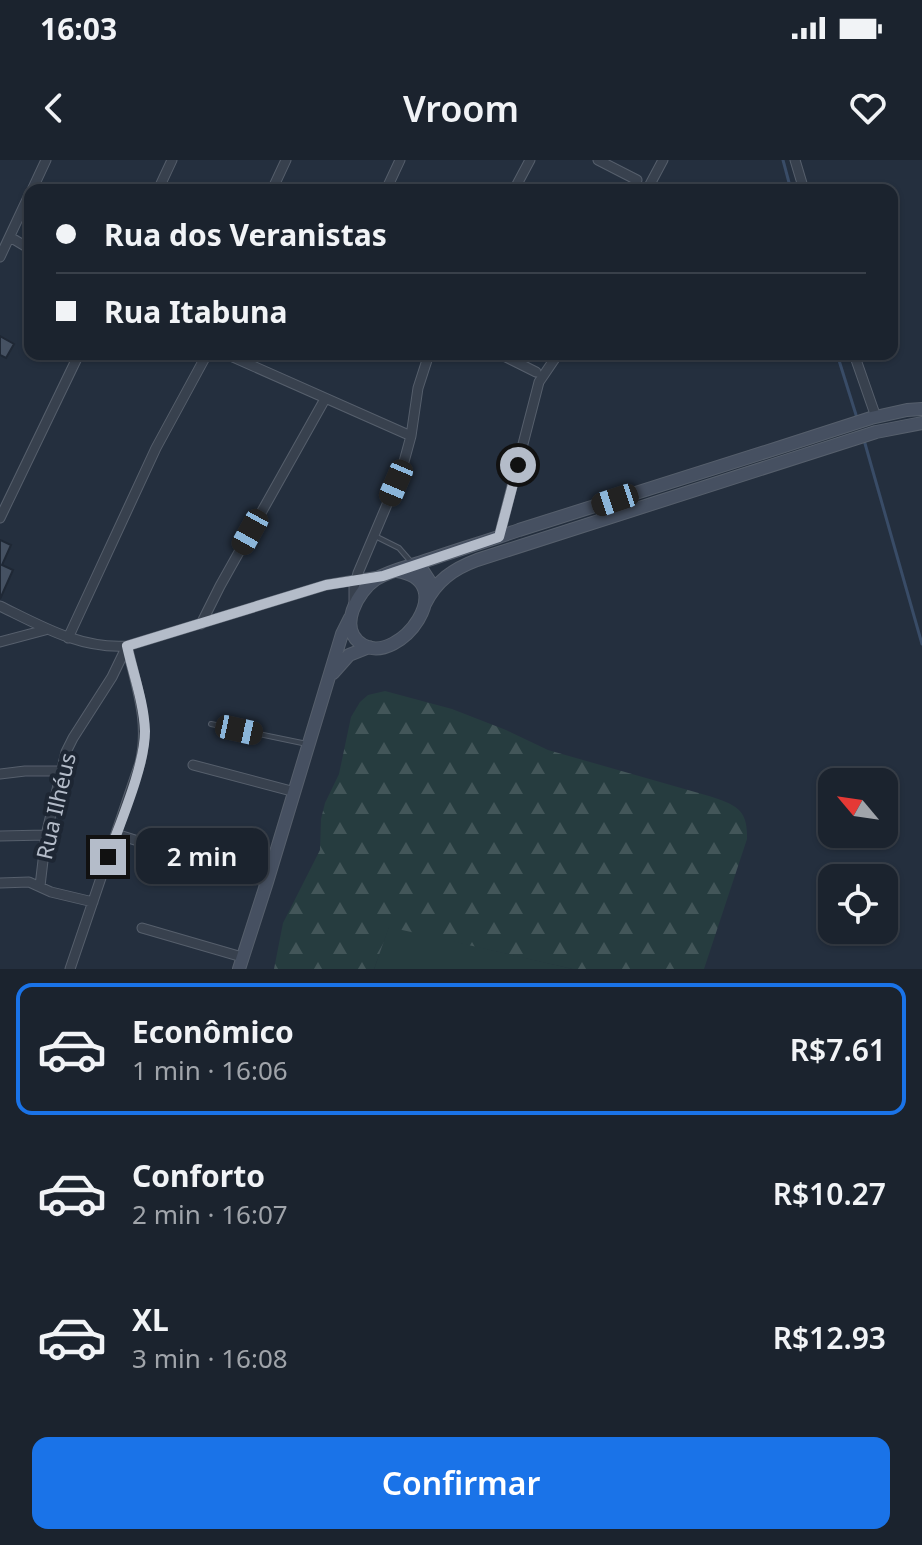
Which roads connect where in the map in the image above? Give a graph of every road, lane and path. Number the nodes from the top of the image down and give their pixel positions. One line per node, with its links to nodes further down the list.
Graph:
1 (46, 160): 10 (street)
2 (172, 160): 11 (street)
3 (286, 160): 12 (street)
4 (400, 160): 13 (street)
5 (530, 160): 14 (street)
6 (598, 160): 9 (street)
7 (663, 160): 15 (street)
8 (795, 160): 16 (street)
9 (637, 180)
10 (35, 184)
11 (163, 184)
12 (275, 184)
13 (389, 184)
14 (517, 184)
15 (650, 184)
16 (802, 184)
17 (24, 207): 18 (street)
18 (10, 237): 19 (street); 20 (street)
19 (24, 245)
20 (0, 257)
21 (76, 360): 34 (street)
22 (204, 360): 47 (street)
23 (239, 360): 29 (street)
24 (427, 360): 33 (street)
25 (512, 360): 28 (street)
26 (554, 360): 36 (street)
27 (856, 360): 31 (street)
28 (536, 372)
29 (325, 399): 33 (street); 45 (street)
30 (922, 409): 31 (main road)
31 (874, 418): 36 (main road)
32 (922, 423): 41 (main road)
33 (411, 436): 35 (street)
34 (0, 518)
35 (374, 535): 37 (lane); 40 (street)
36 (499, 537): 37 (main road)
37 (414, 565): 38 (main road); 41 (main road)
38 (397, 571): 39 (main road); 43 (main road)
39 (383, 576): 40 (street); 44 (main road)
40 (356, 581): 44 (street); 45 (street)
41 (434, 588): 43 (main road)
42 (0, 606): 46 (street)
43 (424, 607): 50 (main road)
44 (352, 612): 50 (main road); 51 (main road)
45 (201, 624): 49 (street)
46 (48, 630): 47 (street); 48 (street)
47 (68, 638): 49 (street)
48 (0, 642)
49 (127, 646): 55 (street, Rua Ilhéus); 58 (street)
50 (369, 647): 51 (main road)
51 (329, 679): 53 (main road)
52 (211, 724): 53 (lane)
53 (309, 745): 57 (main road)
54 (193, 765): 57 (street)
55 (61, 771): 56 (street); 59 (street, Rua Ilhéus)
56 (0, 774)
57 (295, 792): 61 (main road)
58 (116, 834): 61 (street); 64 (street)
59 (46, 835): 60 (street); 63 (street, Rua Ilhéus)
60 (0, 836)
61 (267, 882): 66 (main road)
62 (0, 883): 63 (street)
63 (40, 886): 64 (street)
64 (93, 902): 67 (street)
65 (142, 928): 66 (street)
66 (240, 963)
67 (70, 969)

